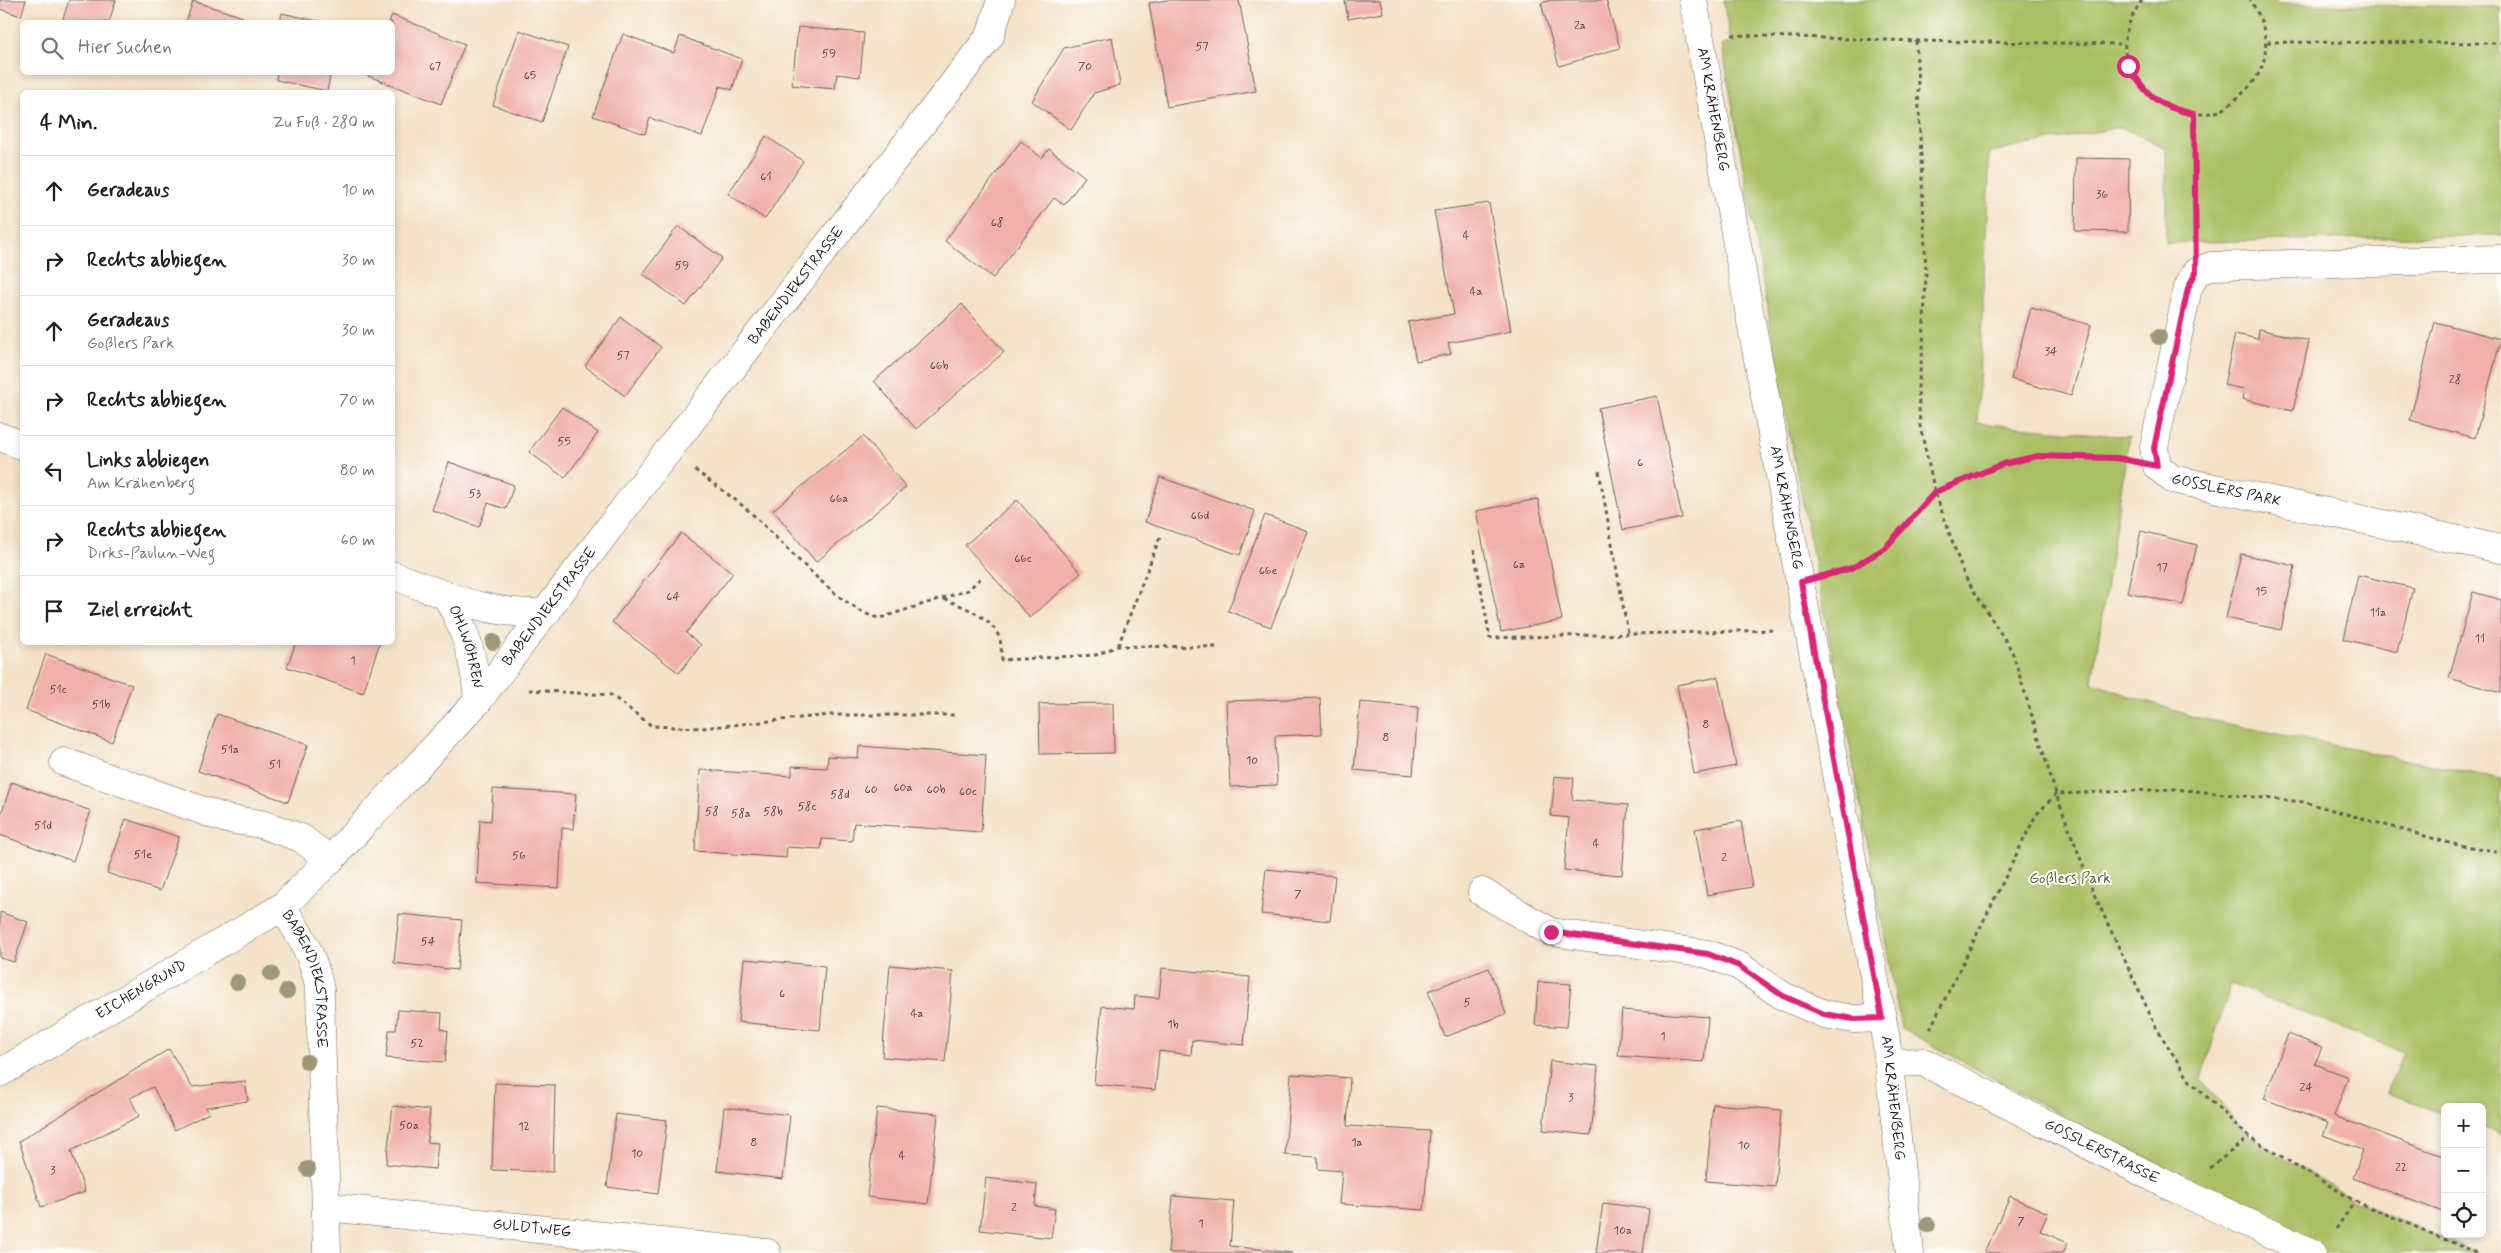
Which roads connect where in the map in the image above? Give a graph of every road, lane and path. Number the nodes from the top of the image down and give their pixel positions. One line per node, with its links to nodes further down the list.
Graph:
1 (1001, 0): 27 (street, BABENDIEKSTRASSE)
2 (1694, 0): 24 (street, AM KRÄHENBERG)
3 (2142, 0): 9 (path)
4 (2250, 0): 7 (path)
5 (1729, 35): 6 (path)
6 (1916, 41): 9 (path); 18 (path)
7 (2267, 42): 8 (path); 10 (path)
8 (2501, 43)
9 (2124, 44): 10 (path)
10 (2194, 114): 12 (path)
11 (2501, 259): 12 (street)
12 (2196, 272): 16 (street, GOSSLERS PARK)
13 (0, 437): 14 (street)
14 (20, 444)
15 (689, 466): 26 (path)
16 (2157, 466): 18 (path); 20 (street, GOSSLERS PARK)
17 (1599, 471): 29 (path)
18 (1935, 492): 24 (path); 36 (path)
19 (1160, 538): 30 (path)
20 (2501, 549)
21 (1474, 550): 29 (path)
22 (395, 576): 25 (street, OHLWÖHREN)
23 (983, 576): 26 (path)
24 (1801, 582): 41 (street, AM KRÄHENBERG)
25 (446, 595): 27 (street, OHLWÖHREN); 33 (street, OHLWÖHREN)
26 (944, 599): 30 (path)
27 (547, 612): 33 (street, BABENDIEKSTRASSE)
28 (1783, 630): 29 (path)
29 (1628, 633)
30 (1118, 646): 31 (path)
31 (1219, 647)
32 (526, 689): 34 (path)
33 (478, 701): 38 (street, BABENDIEKSTRASSE)
34 (958, 715)
35 (64, 762): 38 (street)
36 (2056, 794): 37 (path); 42 (path); 45 (path)
37 (2501, 852)
38 (330, 860): 40 (street, BABENDIEKSTRASSE)
39 (1482, 892): 41 (street)
40 (282, 907): 44 (street, EICHENGRUND); 48 (street, BABENDIEKSTRASSE)
41 (1882, 1018): 43 (street, AM KRÄHENBERG)
42 (1928, 1034)
43 (1889, 1063): 46 (street, GOSSLERSTRASSE); 52 (street, AM KRÄHENBERG)
44 (0, 1073)
45 (2249, 1138): 46 (path); 47 (path)
46 (2180, 1192): 53 (street, GOSSLERSTRASSE)
47 (2355, 1200): 49 (path); 54 (path)
48 (327, 1207): 50 (street, BABENDIEKSTRASSE); 51 (street, GULDTWEG)
49 (2335, 1230)
50 (327, 1253)
51 (766, 1253)
52 (1910, 1253)
53 (2312, 1253)
54 (2477, 1253)

